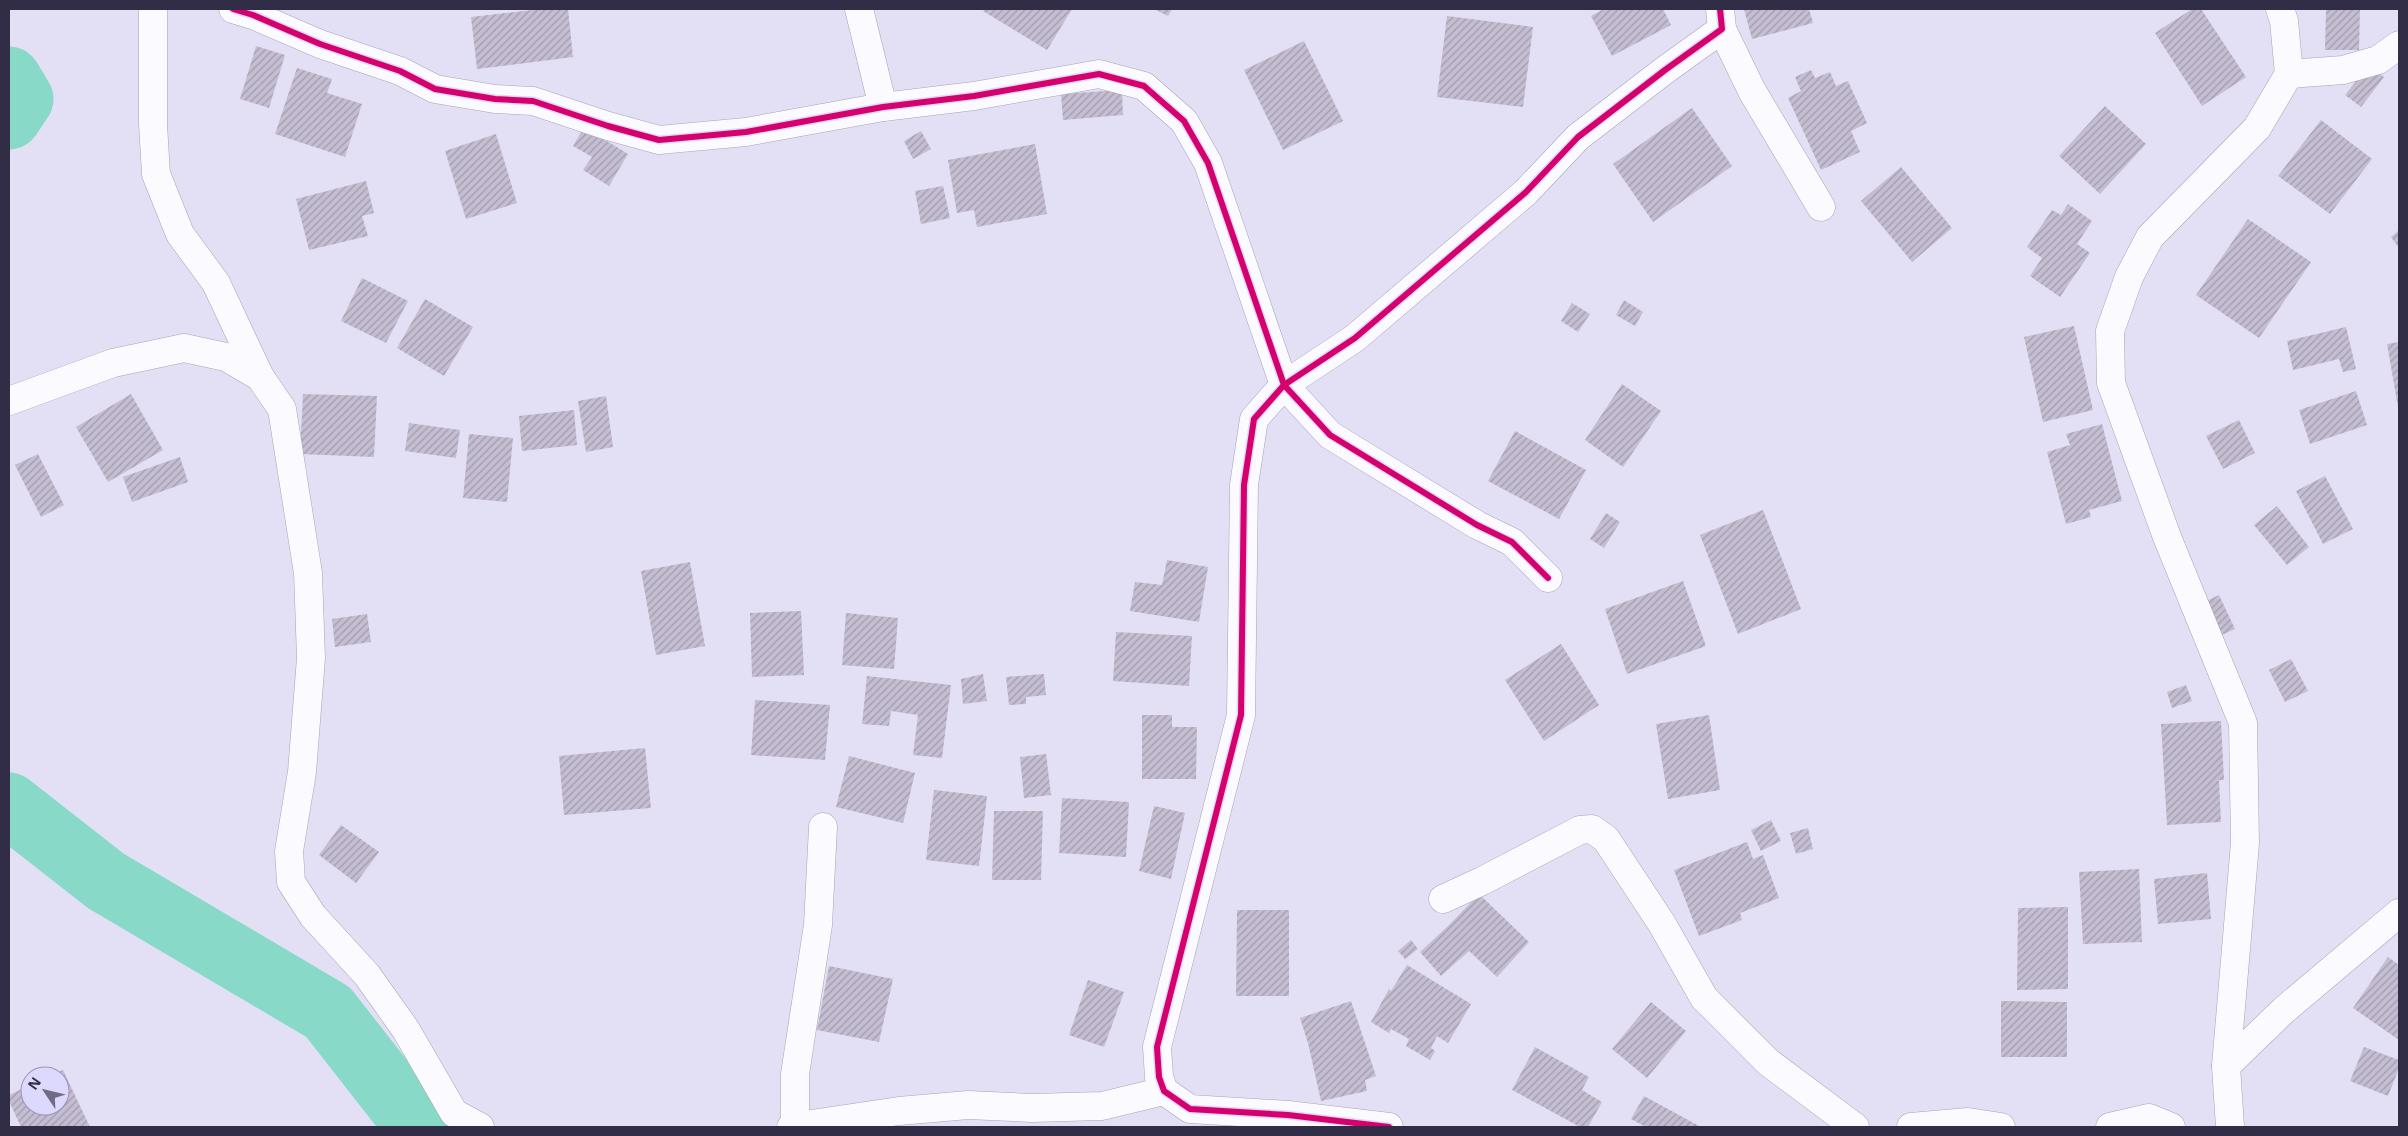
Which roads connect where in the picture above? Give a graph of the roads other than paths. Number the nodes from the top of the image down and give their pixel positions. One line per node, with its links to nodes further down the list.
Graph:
1 (152, 9): 10 (street)
2 (233, 9): 8 (street)
3 (859, 9): 8 (street)
4 (2280, 9): 7 (street)
5 (1721, 19): 9 (street); 11 (street)
6 (2399, 45): 7 (street)
7 (2289, 74): 17 (street)
8 (883, 108): 11 (street)
9 (1821, 207)
10 (260, 377): 12 (street); 20 (street)
11 (1284, 385): 13 (street); 18 (street)
12 (9, 401)
13 (1548, 578)
14 (824, 827): 22 (street)
15 (1443, 899): 24 (street)
16 (2399, 913): 17 (street)
17 (2226, 1066): 28 (street)
18 (1164, 1091): 22 (street); 23 (street)
19 (2157, 1124): 27 (street)
20 (480, 1127)
21 (791, 1127): 22 (street)
22 (795, 1127)
23 (1389, 1127)
24 (1856, 1127)
25 (1911, 1127): 26 (street)
26 (2001, 1127)
27 (2110, 1127)
28 (2230, 1127)

